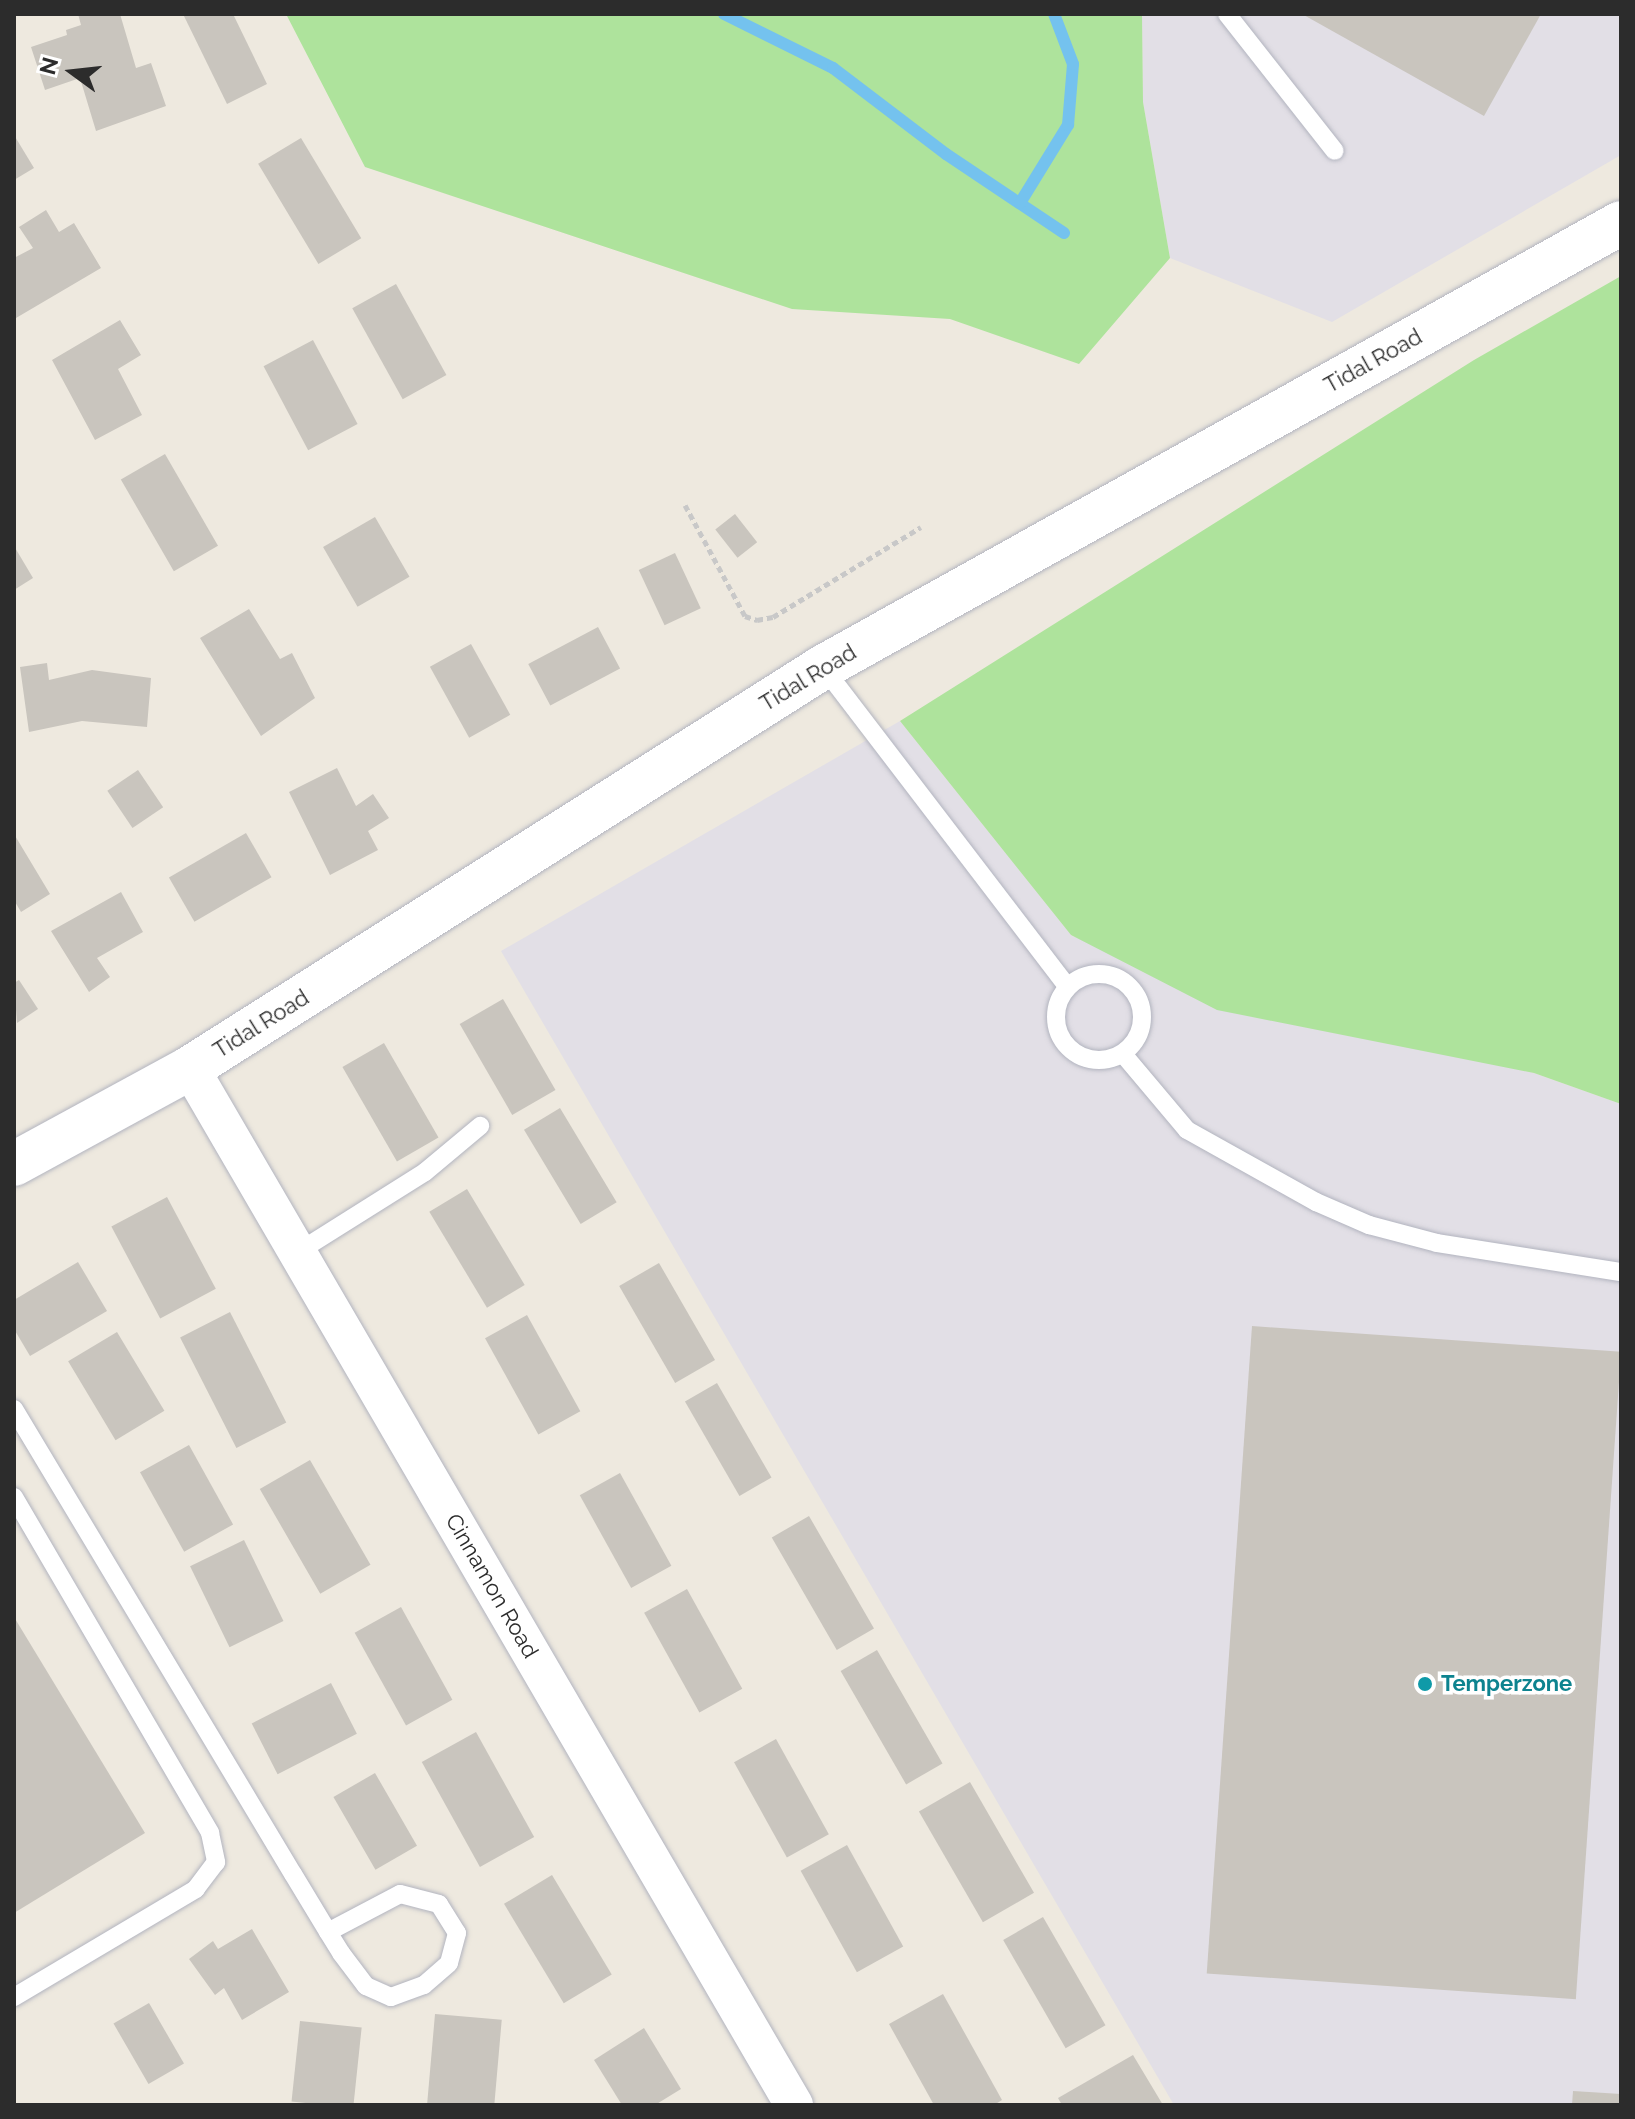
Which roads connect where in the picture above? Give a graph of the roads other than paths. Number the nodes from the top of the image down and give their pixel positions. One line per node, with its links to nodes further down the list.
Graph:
1 (1227, 14): 2 (lane)
2 (1335, 151)
3 (1621, 223): 4 (main road, Tidal Road)
4 (823, 667): 5 (lane); 7 (main road, Tidal Road)
5 (1067, 986): 6 (lane); 6 (lane)
6 (1123, 1054): 11 (lane)
7 (190, 1068): 9 (main road, Tidal Road); 10 (street, Cinnamon Road)
8 (480, 1126): 10 (lane)
9 (14, 1164)
10 (298, 1252): 16 (street, Cinnamon Road)
11 (1621, 1272)
12 (14, 1409): 14 (lane)
13 (14, 1497): 15 (lane)
14 (328, 1932): 14 (lane)
15 (14, 1997)
16 (794, 2105)

